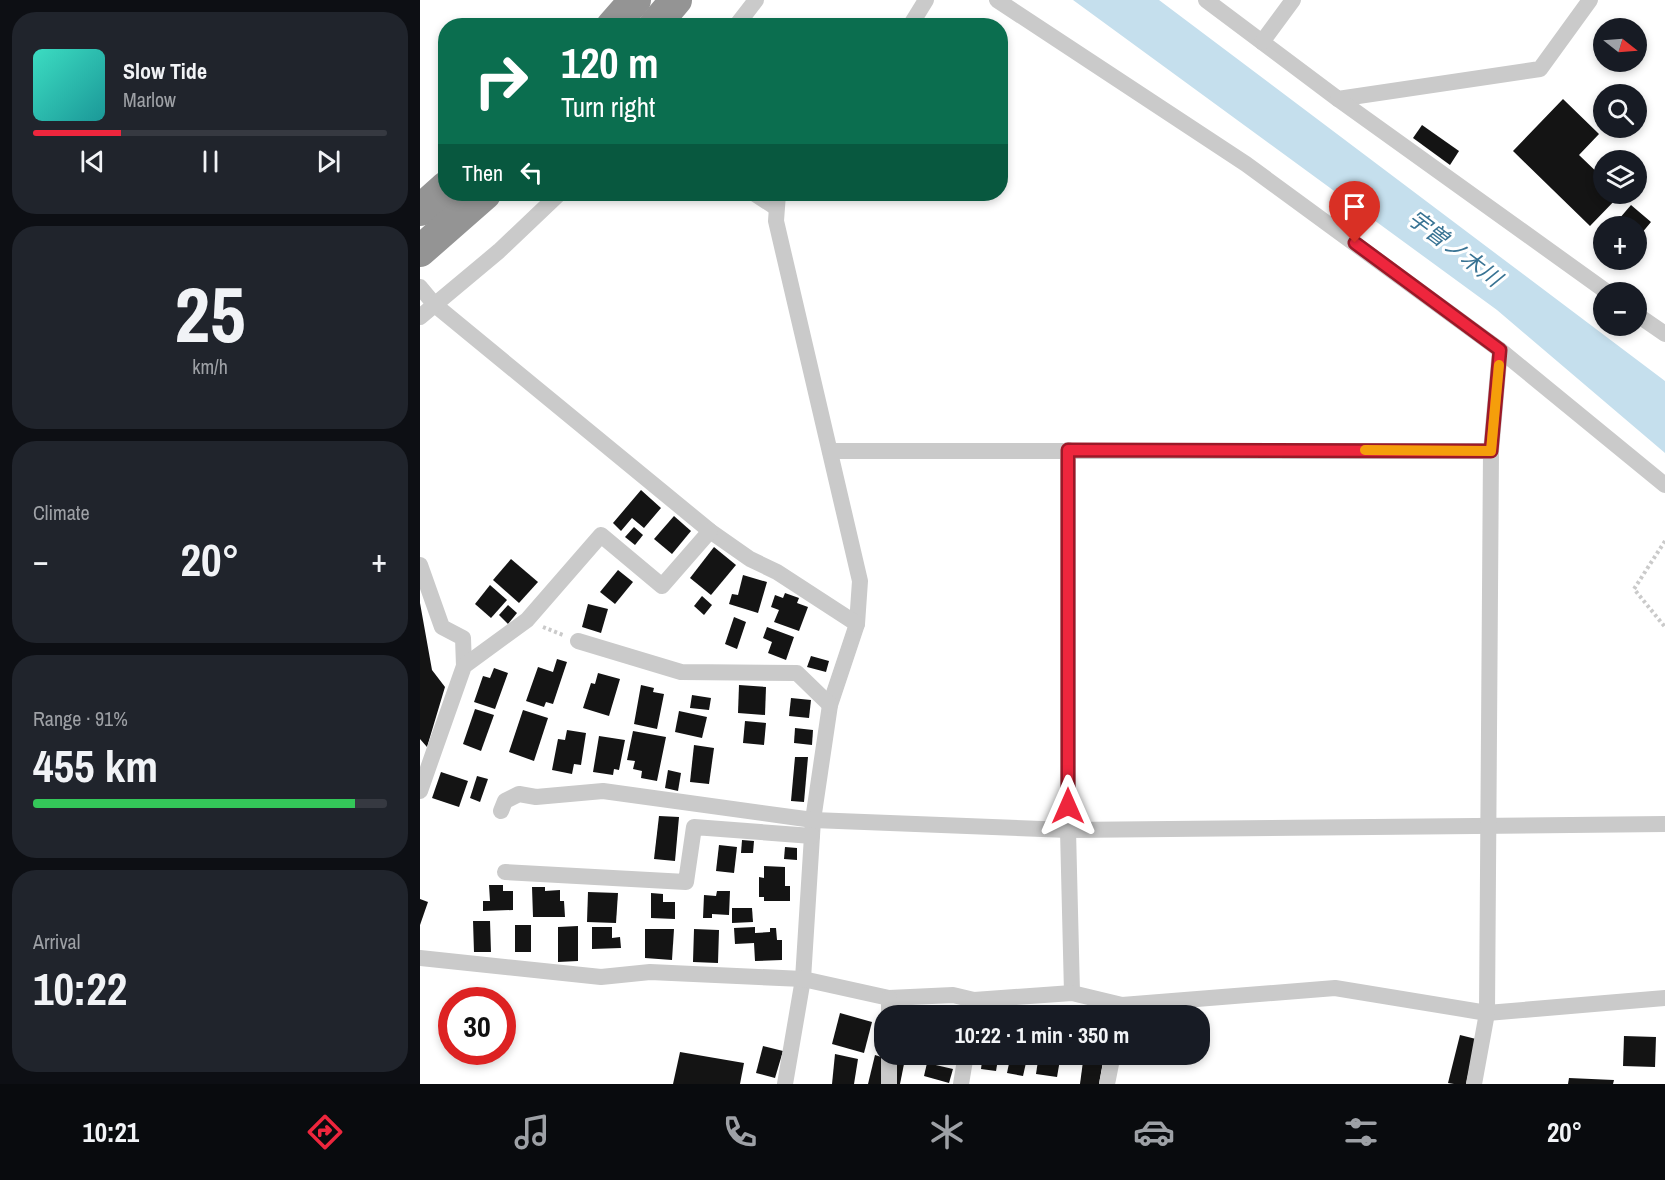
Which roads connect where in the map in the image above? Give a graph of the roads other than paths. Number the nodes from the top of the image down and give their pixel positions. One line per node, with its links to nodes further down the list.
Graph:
1 (635, 0): 9 (highway)
2 (676, 0): 10 (highway)
3 (756, 0): 11 (street)
4 (926, 0): 12 (street)
5 (997, 0): 27 (street)
6 (1206, 0): 13 (street)
7 (1293, 0): 13 (street)
8 (1590, 0): 14 (street)
9 (619, 18)
10 (661, 18)
11 (742, 18)
12 (915, 18)
13 (1263, 42): 14 (street)
14 (1338, 99): 21 (street)
15 (438, 194): 19 (highway)
16 (477, 201): 20 (highway)
17 (552, 201): 23 (street)
18 (777, 201): 29 (street)
19 (420, 210)
20 (420, 251)
21 (1593, 282)
22 (420, 287): 23 (street)
23 (435, 305): 24 (street); 32 (street)
24 (420, 316)
25 (1647, 322): 26 (street)
26 (1665, 334)
27 (1500, 350): 30 (street); 31 (street)
28 (1068, 450): 29 (street); 30 (street); 43 (street)
29 (830, 451): 34 (street)
30 (1491, 451): 40 (street)
31 (1665, 485)
32 (710, 531): 34 (street); 36 (street)
33 (420, 565): 36 (street)
34 (857, 624): 37 (street)
35 (578, 641): 37 (street)
36 (464, 666): 38 (street)
37 (830, 705): 42 (street)
38 (420, 791)
39 (501, 811): 42 (street)
40 (1489, 824): 41 (street); 43 (street); 55 (street)
41 (1665, 824)
42 (813, 828): 43 (street); 44 (street); 46 (street)
43 (1068, 830): 47 (street)
44 (505, 872)
45 (420, 958): 46 (street)
46 (803, 979): 48 (street); 59 (street)
47 (1072, 993): 52 (street); 53 (street)
48 (889, 998): 50 (street); 51 (street)
49 (1665, 998): 55 (street)
50 (889, 1005)
51 (968, 1005)
52 (993, 1005)
53 (1107, 1005)
54 (1170, 1005): 55 (street)
55 (1487, 1013): 63 (street)
56 (889, 1065): 60 (street)
57 (964, 1065): 61 (street)
58 (1111, 1065): 62 (street)
59 (785, 1084)
60 (889, 1084)
61 (961, 1084)
62 (1107, 1084)
63 (1474, 1084)

